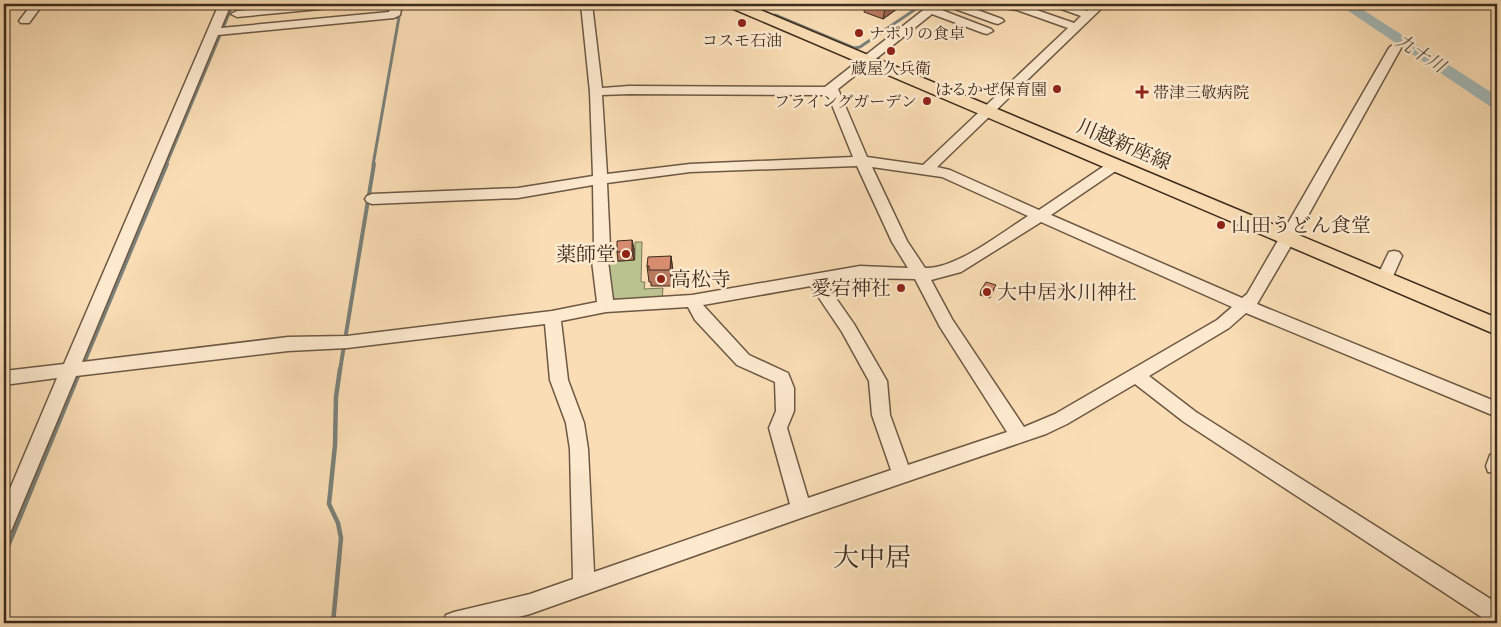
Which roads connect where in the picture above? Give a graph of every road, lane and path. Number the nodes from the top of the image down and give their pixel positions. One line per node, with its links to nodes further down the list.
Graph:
1 (38, 4): 13 (street)
2 (342, 4): 10 (street)
3 (398, 4): 16 (street)
4 (586, 4): 22 (street)
5 (734, 4): 20 (main road, 川越新座線)
6 (951, 4): 14 (street)
7 (995, 4): 15 (street)
8 (1057, 4): 12 (street)
9 (1101, 4): 12 (street)
10 (234, 7): 16 (street); 18 (street)
11 (934, 7): 17 (street); 20 (street)
12 (1088, 15): 15 (street)
13 (25, 21)
14 (998, 21)
15 (1076, 27): 23 (street)
16 (231, 30): 18 (street)
17 (987, 31)
18 (214, 32): 40 (street)
19 (1395, 48): 30 (street)
20 (867, 60): 21 (street); 23 (main road, 川越新座線)
21 (832, 90): 22 (street); 24 (street)
22 (596, 92): 27 (street)
23 (987, 110): 25 (main road, 川越新座線); 26 (street)
24 (862, 162): 26 (street); 27 (street); 32 (street)
25 (1115, 165): 29 (street); 30 (main road, 川越新座線)
26 (926, 170): 29 (street)
27 (600, 179): 28 (street); 37 (street)
28 (372, 200)
29 (1040, 216): 32 (street); 36 (street)
30 (1288, 239): 34 (main road, 川越新座線); 36 (street)
31 (1394, 256): 34 (street)
32 (919, 272): 33 (street); 44 (street)
33 (814, 279): 35 (street); 45 (street)
34 (1384, 279): 39 (main road, 川越新座線)
35 (692, 301): 37 (street); 46 (street)
36 (1245, 305): 41 (street); 43 (street)
37 (606, 306): 38 (street)
38 (552, 317): 40 (street); 48 (street)
39 (1497, 327)
40 (70, 370): 42 (street); 47 (street)
41 (1136, 374): 44 (street); 49 (street)
42 (4, 378)
43 (1497, 410)
44 (1020, 436): 45 (street)
45 (903, 476): 46 (street)
46 (801, 509): 48 (street)
47 (4, 525)
48 (584, 585): 50 (street)
49 (1497, 615)
50 (454, 623)

